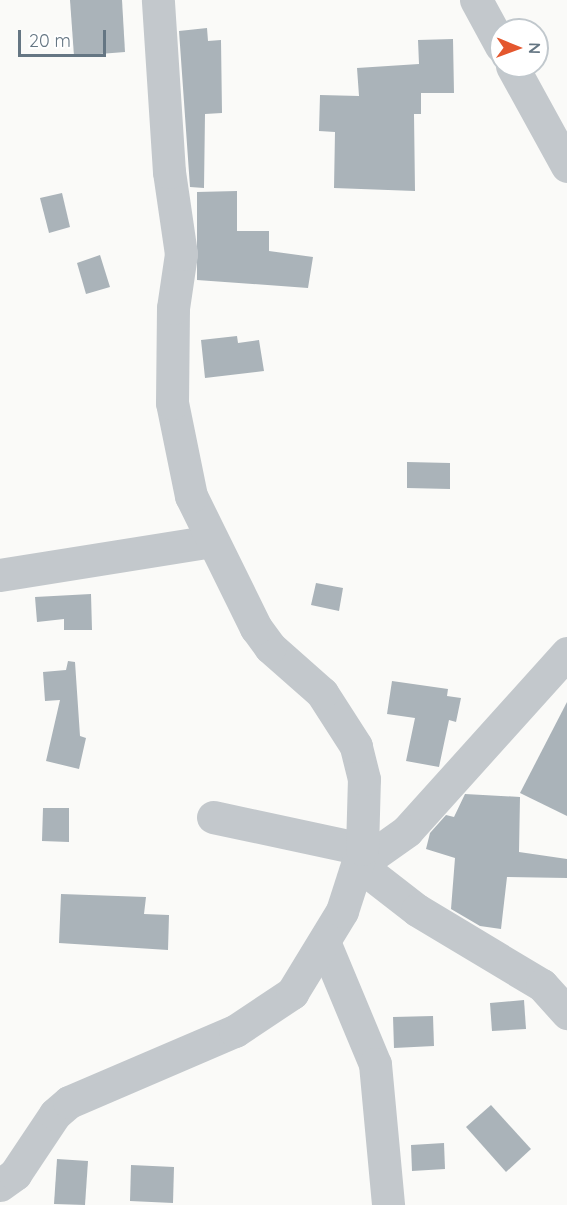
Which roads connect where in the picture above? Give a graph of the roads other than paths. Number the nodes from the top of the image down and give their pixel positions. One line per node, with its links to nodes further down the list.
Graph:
1 (158, 0): 6 (street)
2 (476, 0): 3 (street)
3 (489, 24)
4 (519, 78): 5 (street)
5 (567, 166)
6 (212, 541): 7 (street); 10 (street)
7 (0, 575)
8 (567, 653): 10 (street)
9 (213, 817): 10 (street)
10 (360, 857): 11 (street); 12 (street)
11 (325, 944): 13 (street); 14 (street)
12 (567, 1013)
13 (0, 1185)
14 (388, 1205)

